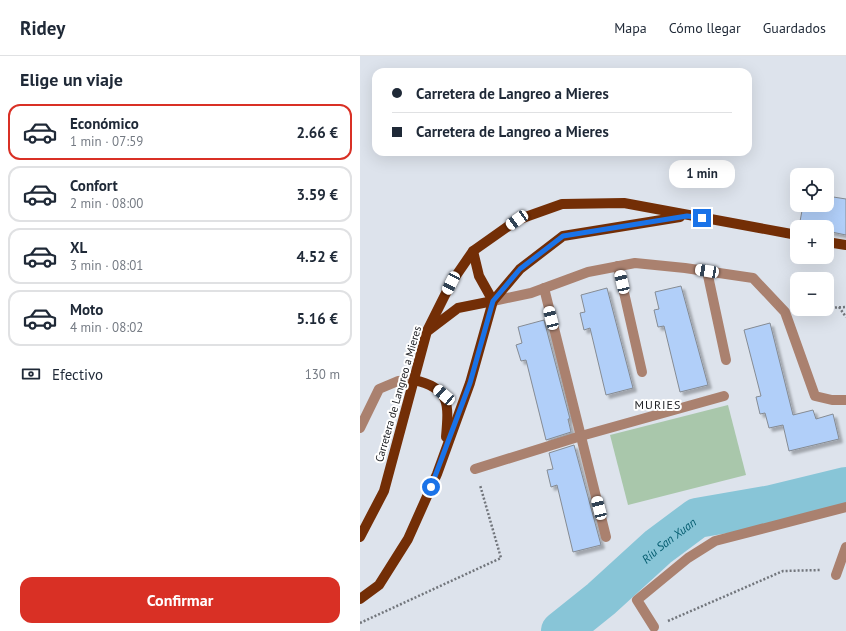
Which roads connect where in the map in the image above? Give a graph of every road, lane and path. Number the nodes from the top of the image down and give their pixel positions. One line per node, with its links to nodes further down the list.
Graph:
1 (687, 216): 2 (main road, Carretera de Langreo a Mieres); 5 (main road, Carretera de Langreo a Mieres); 9 (main road, Carretera de Langreo a Mieres)
2 (790, 234)
3 (834, 243): 4 (main road)
4 (846, 245)
5 (473, 251): 9 (main road); 14 (main road, Carretera de Langreo a Mieres)
6 (618, 266): 7 (street); 8 (street); 16 (street)
7 (707, 271): 15 (street); 19 (street)
8 (544, 288): 9 (street); 21 (street)
9 (493, 301): 14 (main road); 22 (main road, Carretera de Langreo a Mieres)
10 (846, 306): 12 (path)
11 (834, 307): 12 (path)
12 (839, 307): 13 (path)
13 (846, 317)
14 (427, 331): 17 (main road, Carretera de Langreo a Mieres)
15 (726, 360)
16 (642, 372)
17 (414, 380): 20 (street); 22 (main road); 26 (main road, Carretera de Langreo a Mieres)
18 (724, 396): 21 (street)
19 (846, 400)
20 (362, 424)
21 (581, 436): 23 (street); 25 (street)
22 (445, 451): 29 (main road, Carretera de Langreo a Mieres)
23 (476, 469): 30 (path)
24 (846, 507): 31 (street)
25 (606, 536)
26 (360, 537)
27 (846, 547): 28 (street)
28 (836, 575): 31 (path)
29 (360, 599)
30 (360, 623)
31 (654, 627)

